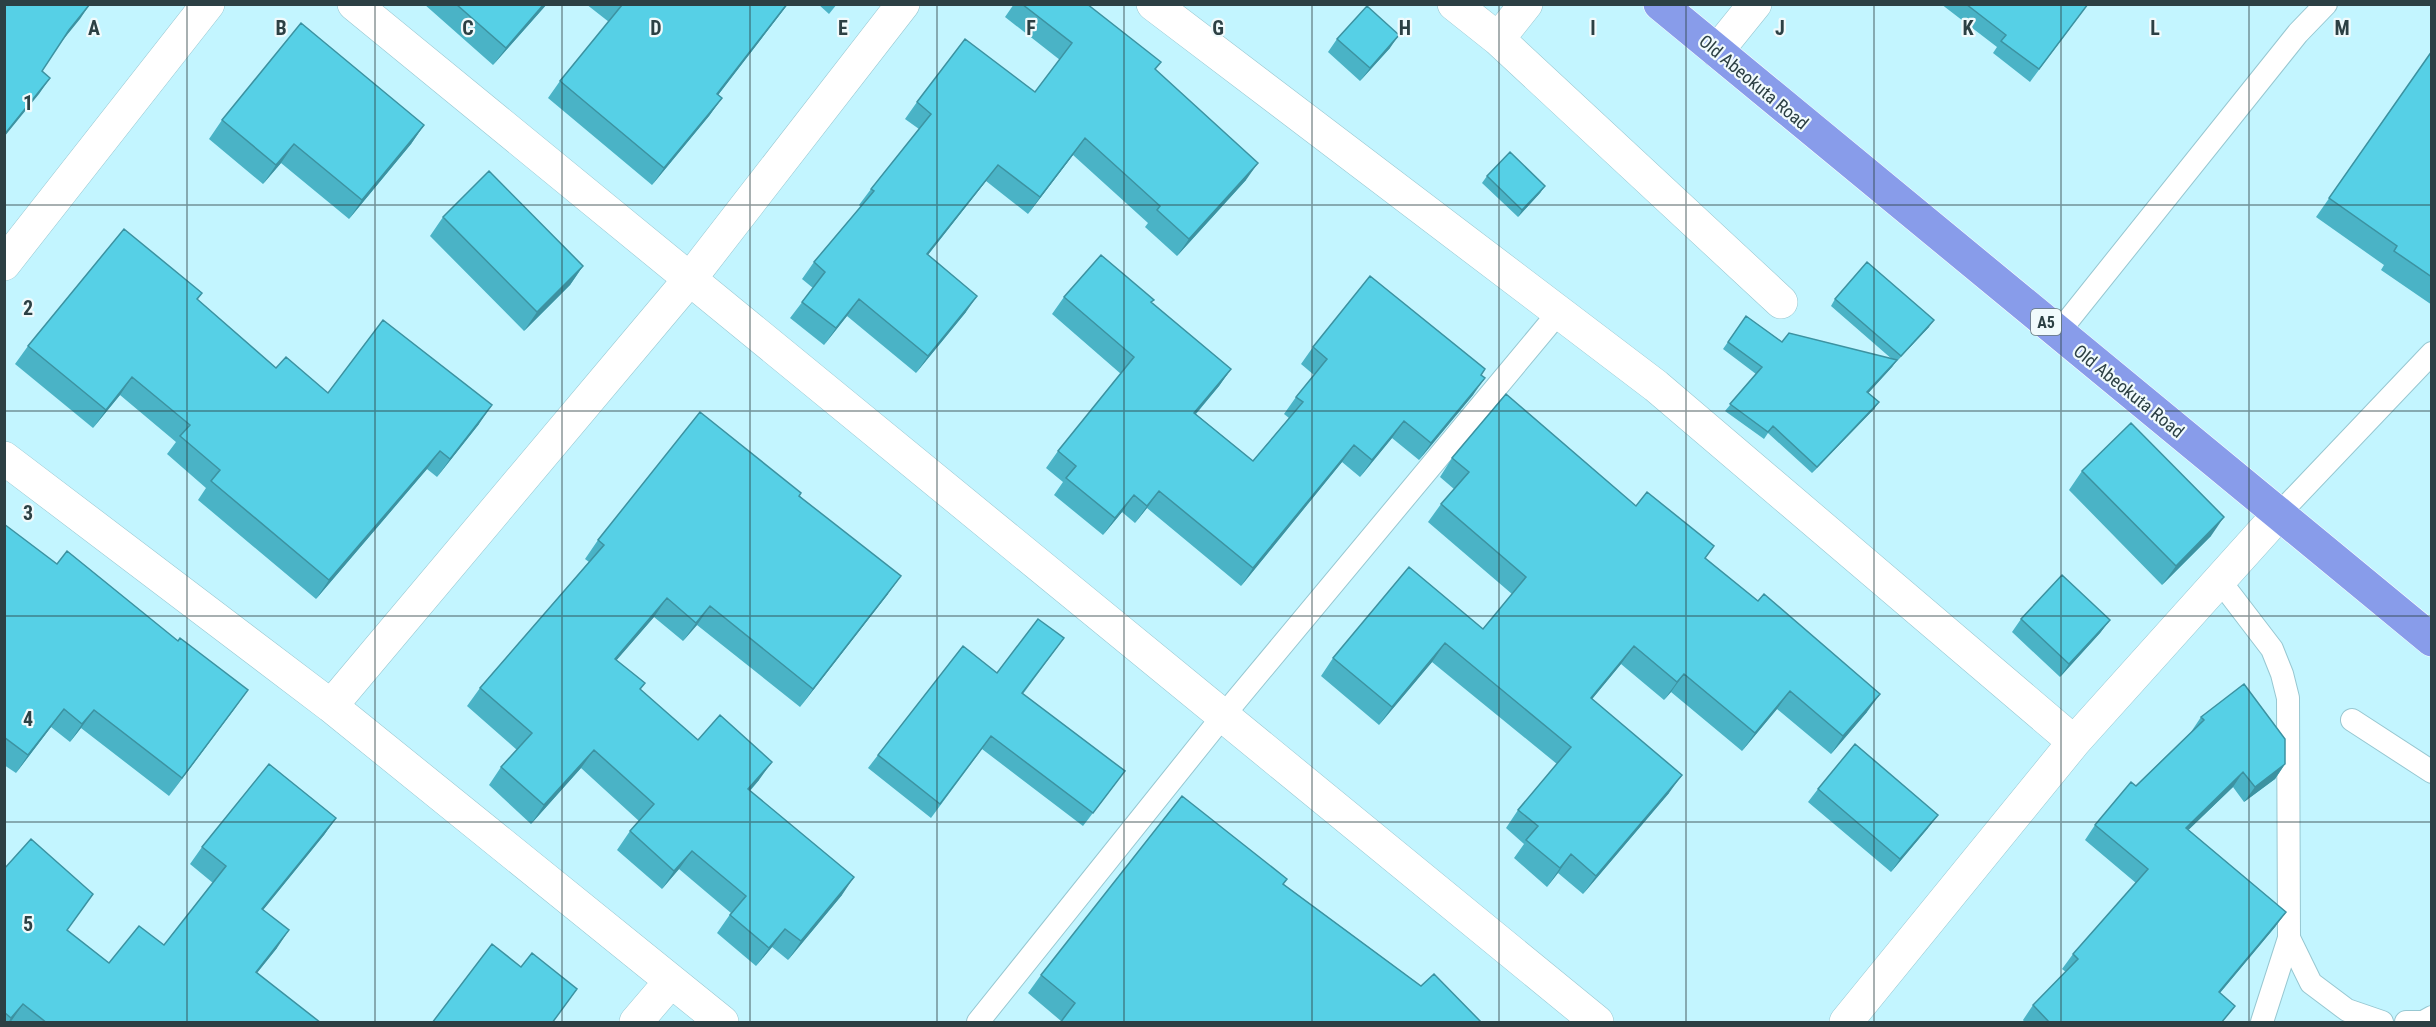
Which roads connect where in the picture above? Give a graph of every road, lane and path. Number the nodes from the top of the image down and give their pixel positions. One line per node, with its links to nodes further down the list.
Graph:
1 (354, 4): 13 (street)
2 (903, 4): 13 (street)
3 (1153, 4): 15 (street)
4 (1454, 4): 10 (street)
5 (1526, 4): 10 (street)
6 (1660, 4): 11 (highway, Old Abeokuta Road / A5)
7 (1755, 4): 11 (street)
8 (2326, 4): 16 (lane)
9 (207, 5): 12 (street)
10 (1498, 39): 14 (street)
11 (1717, 51): 16 (highway, Old Abeokuta Road / A5)
12 (4, 264)
13 (689, 280): 22 (street); 23 (street)
14 (1781, 302)
15 (1559, 312): 23 (lane); 25 (street)
16 (2058, 333): 19 (highway, Old Abeokuta Road / A5)
17 (2432, 352): 19 (lane)
18 (4, 458): 22 (street)
19 (2279, 514): 20 (street); 21 (highway, Old Abeokuta Road / A5)
20 (2220, 581): 25 (street); 27 (lane)
21 (2432, 640)
22 (331, 706): 28 (street)
23 (1223, 716): 32 (lane); 33 (street)
24 (2352, 720): 26 (lane)
25 (2074, 742): 34 (street)
26 (2432, 772)
27 (2289, 938): 35 (lane); 36 (lane)
28 (671, 981): 30 (street); 31 (street)
29 (2432, 1017): 37 (lane)
30 (636, 1023)
31 (722, 1023)
32 (978, 1023)
33 (1597, 1023)
34 (1846, 1023)
35 (2262, 1023)
36 (2382, 1023)
37 (2406, 1023)

